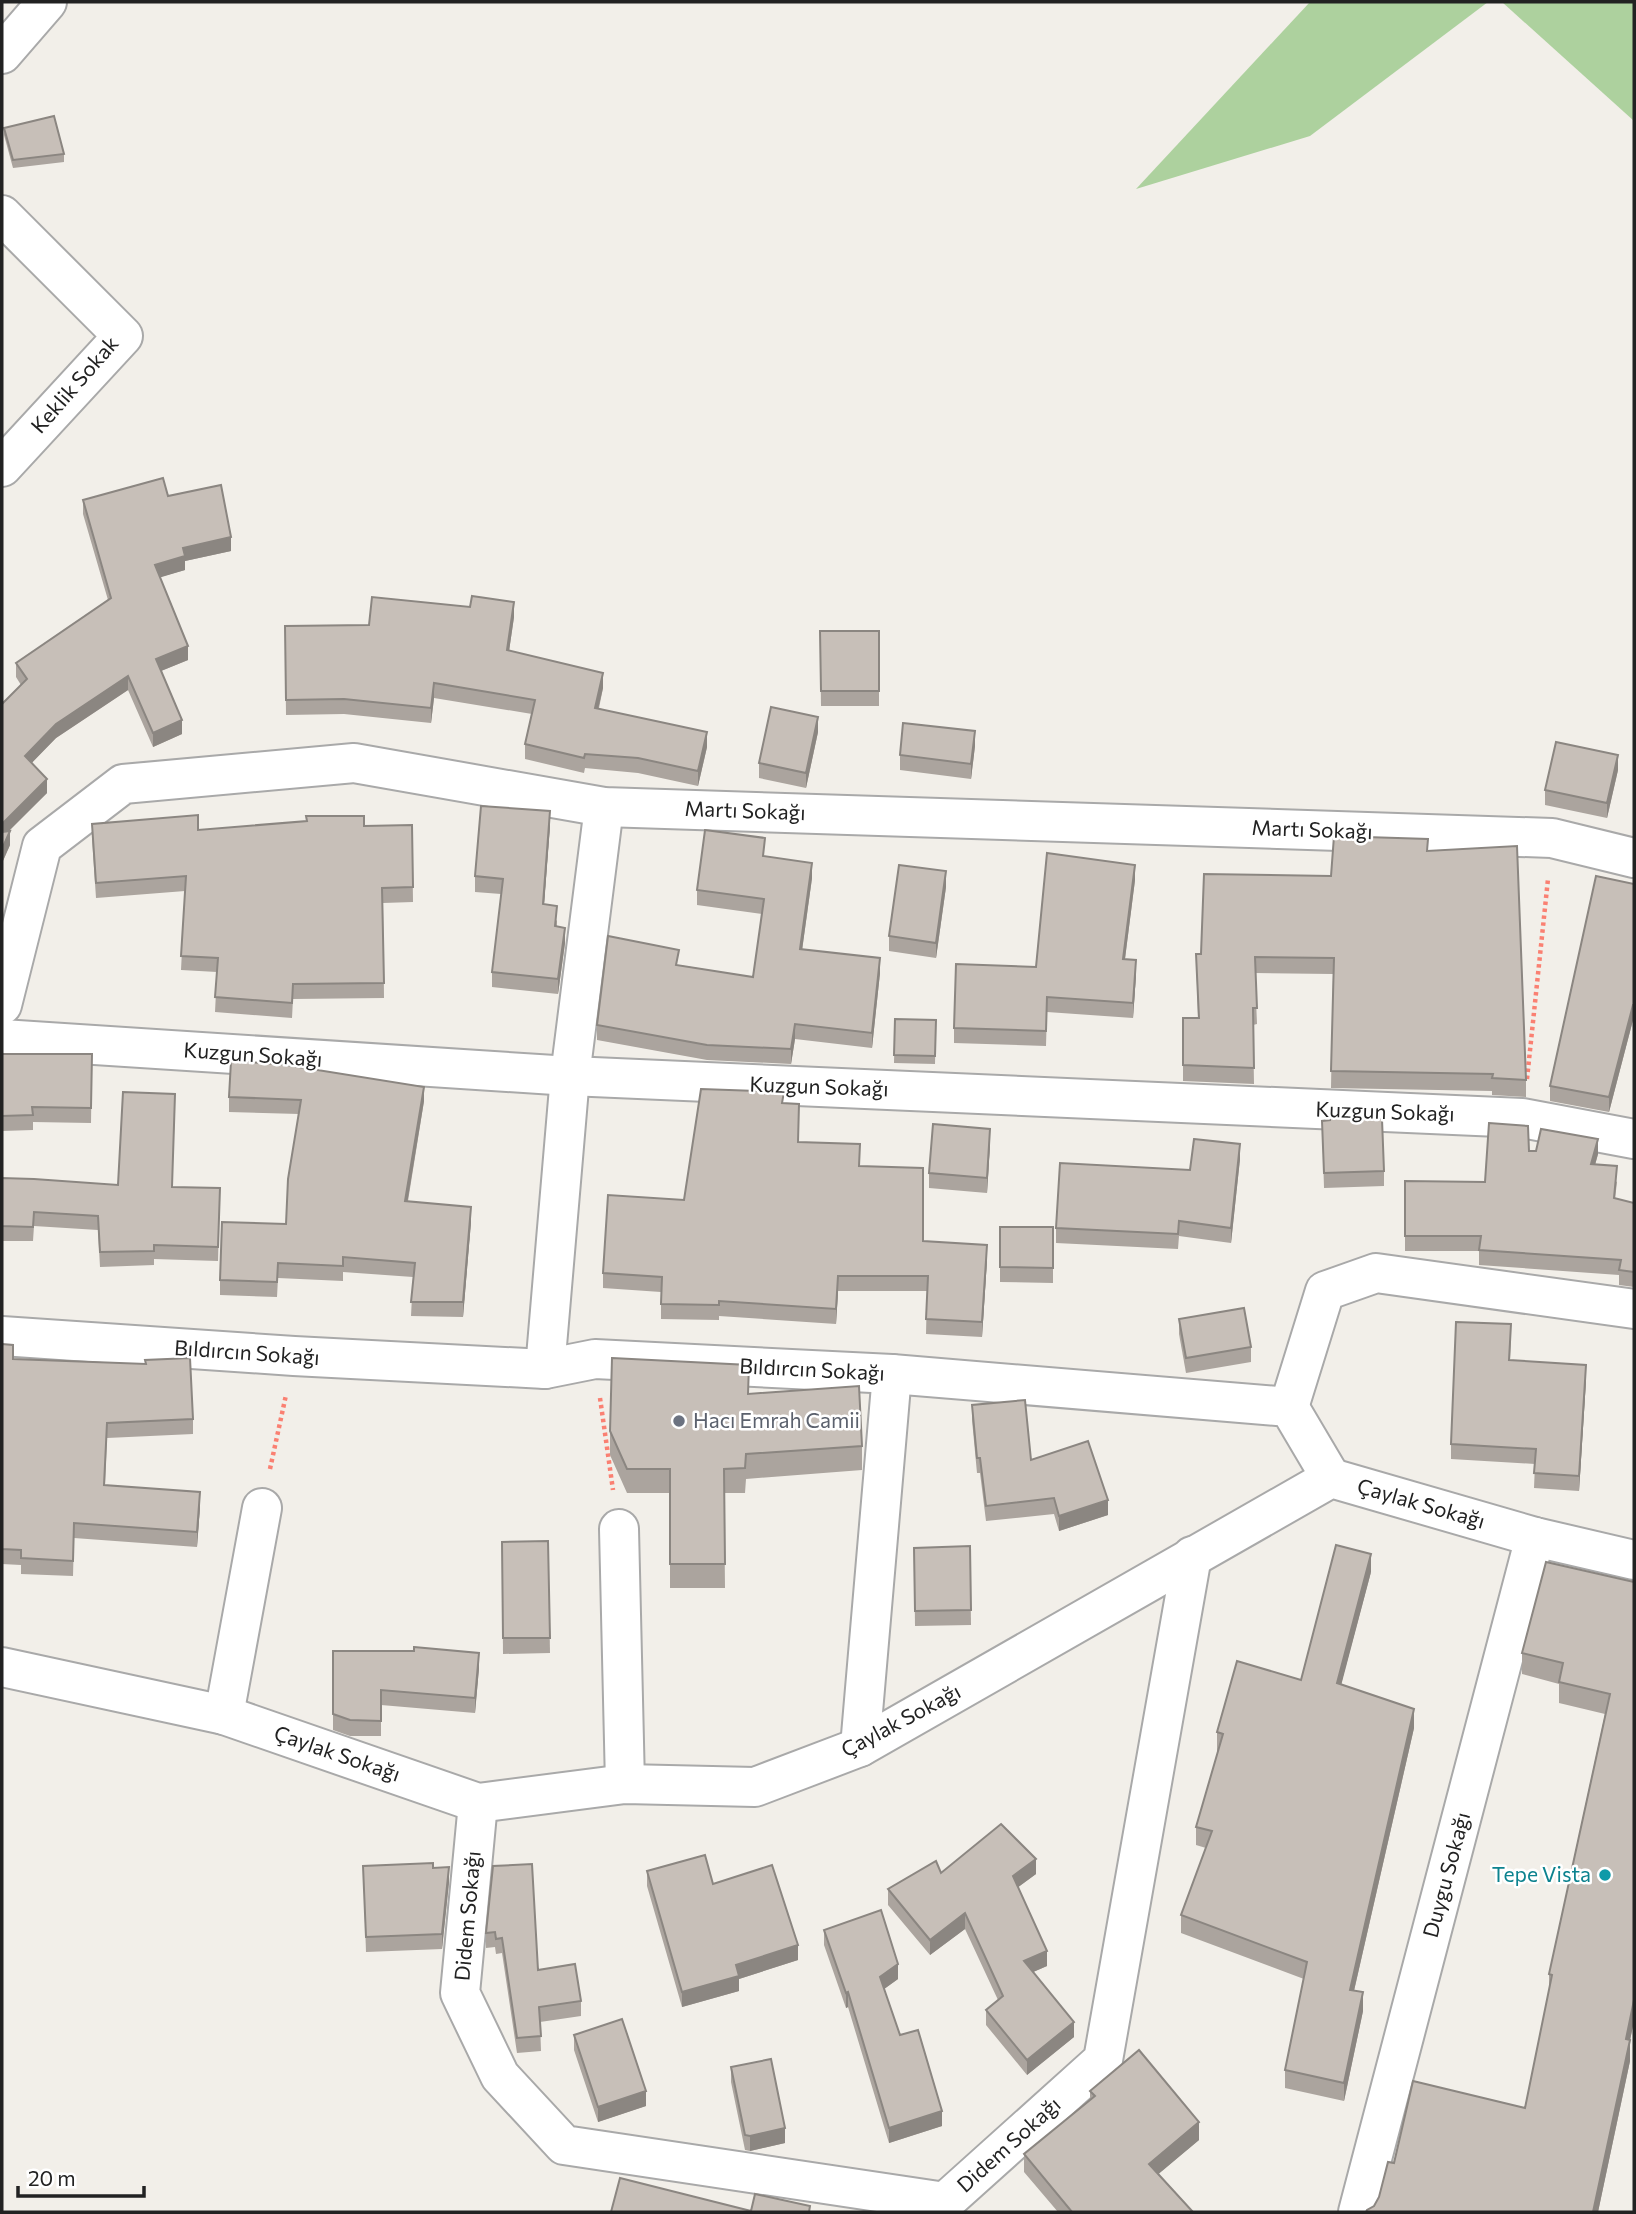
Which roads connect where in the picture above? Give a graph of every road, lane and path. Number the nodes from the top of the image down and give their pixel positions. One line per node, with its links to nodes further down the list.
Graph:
1 (47, 2): 2 (street)
2 (2, 54)
3 (2, 215): 4 (street, Keklik Sokak)
4 (2, 467)
5 (604, 807): 6 (street, Martı Sokağı); 8 (street, Martı Sokağı); 10 (street)
6 (1552, 838): 7 (street, Martı Sokağı); 11 (path)
7 (1634, 858)
8 (2, 1004)
9 (2, 1039): 10 (street, Kuzgun Sokağı)
10 (570, 1076): 11 (street, Kuzgun Sokağı); 17 (street)
11 (1522, 1118): 12 (street, Kuzgun Sokağı)
12 (1634, 1139)
13 (1634, 1308): 19 (street)
14 (2, 1336): 15 (street, Bıldırcın Sokağı)
15 (294, 1356): 17 (street, Bıldırcın Sokağı); 21 (path)
16 (595, 1360): 17 (street, Bıldırcın Sokağı); 18 (street, Bıldırcın Sokağı); 22 (path)
17 (545, 1369)
18 (892, 1374): 19 (street, Bıldırcın Sokağı); 28 (street)
19 (1289, 1407): 20 (street)
20 (1331, 1478): 23 (street, Çaylak Sokağı); 24 (street, Çaylak Sokağı)
21 (262, 1508): 27 (street)
22 (619, 1529): 29 (street)
23 (1535, 1537): 25 (street, Çaylak Sokağı); 32 (street, Duygu Sokağı)
24 (1192, 1556): 28 (street, Çaylak Sokağı); 31 (street, Didem Sokağı)
25 (1634, 1560)
26 (2, 1667): 27 (street, Çaylak Sokağı)
27 (224, 1715): 30 (street, Çaylak Sokağı)
28 (860, 1747): 29 (street, Çaylak Sokağı)
29 (625, 1784): 30 (street, Çaylak Sokağı)
30 (478, 1803): 31 (street, Didem Sokağı)
31 (950, 2207)
32 (1358, 2212)

